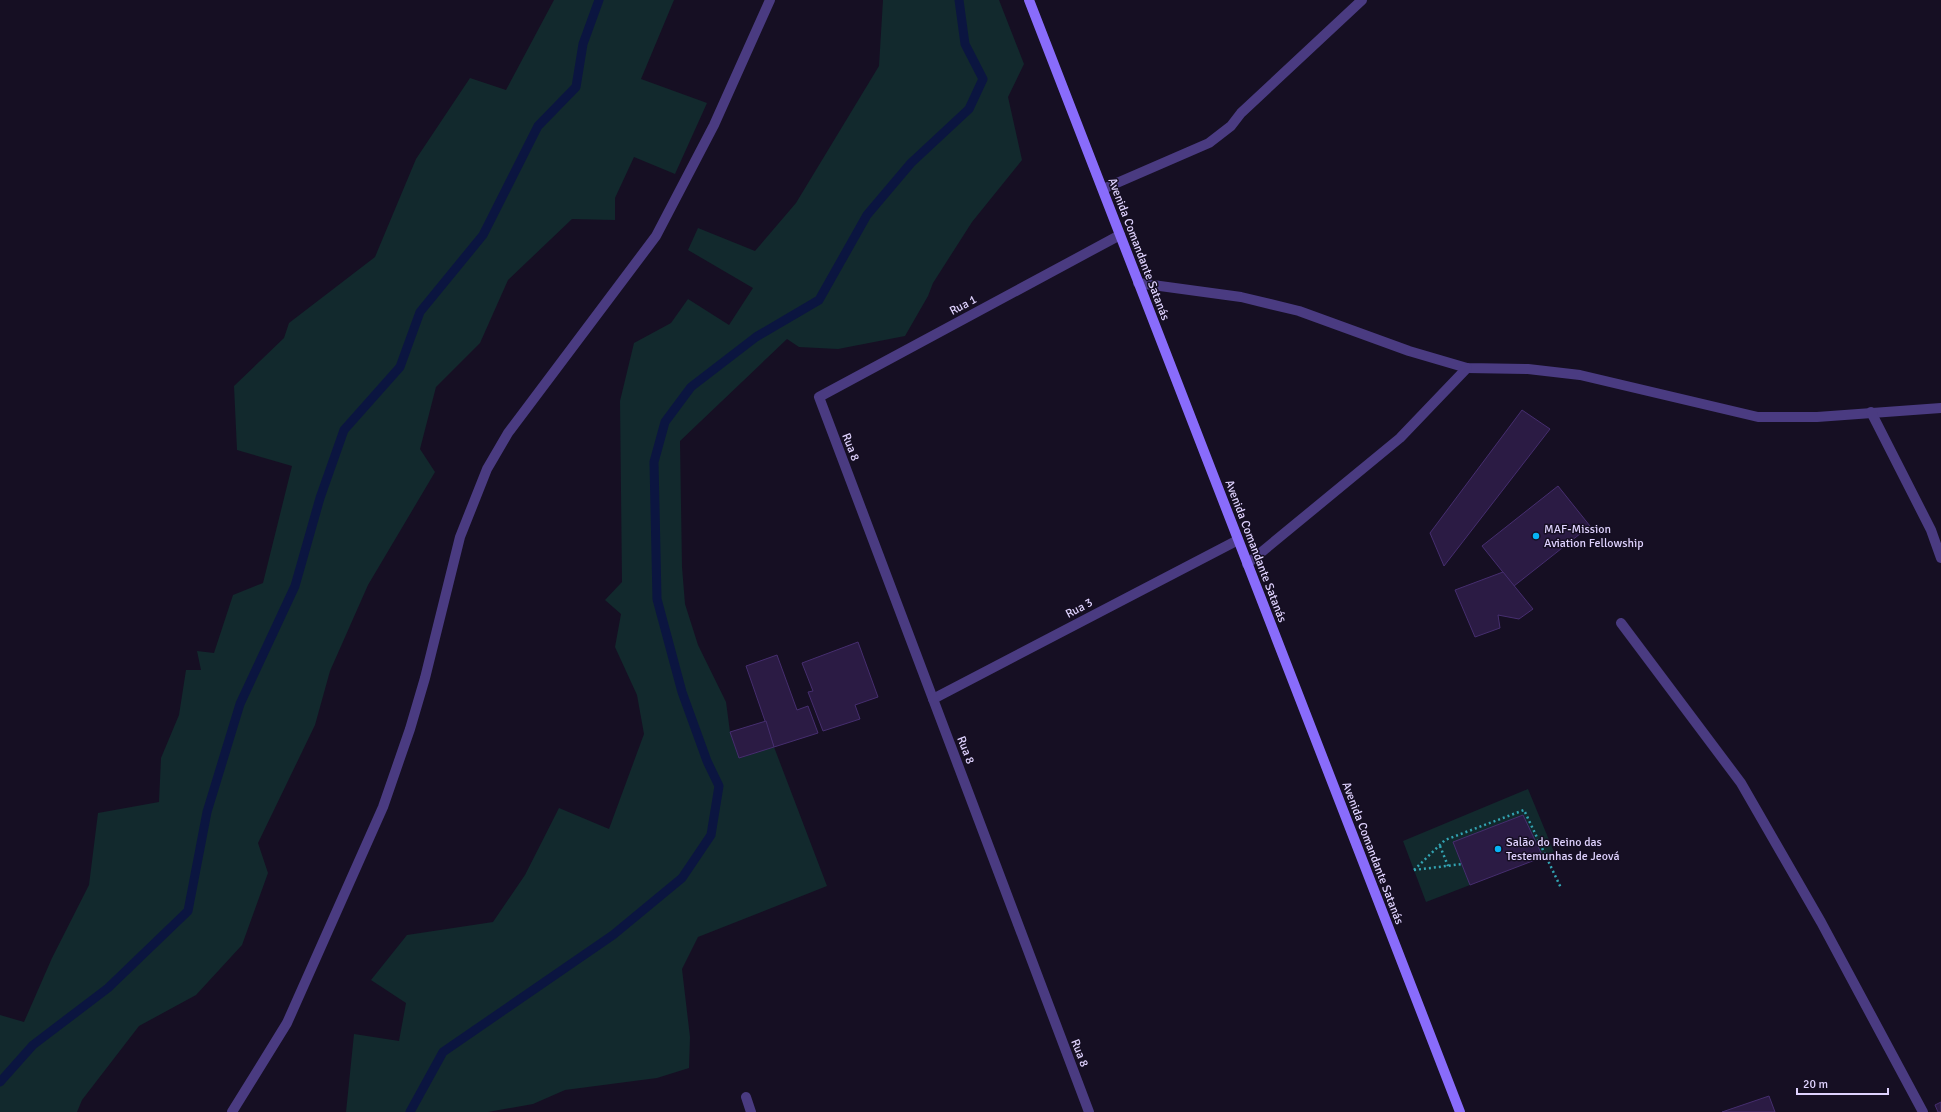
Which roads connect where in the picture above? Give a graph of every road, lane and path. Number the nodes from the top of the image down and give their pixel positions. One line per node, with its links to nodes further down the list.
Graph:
1 (770, 0): 21 (street)
2 (1029, 0): 4 (street, Avenida Comandante Satanás)
3 (1362, 0): 4 (street)
4 (1102, 189): 5 (street, Avenida Comandante Satanás)
5 (1120, 235): 6 (street, Avenida Comandante Satanás); 8 (street, Rua 1)
6 (1138, 283): 7 (street); 11 (street, Avenida Comandante Satanás)
7 (1468, 368): 10 (street); 13 (street)
8 (819, 397): 15 (street, Rua 8)
9 (1941, 408): 10 (street)
10 (1871, 412): 12 (street)
11 (1238, 540): 13 (street, Avenida Comandante Satanás); 15 (street, Rua 3)
12 (1941, 558)
13 (1247, 564): 24 (street, Avenida Comandante Satanás)
14 (1621, 623): 25 (street)
15 (933, 700): 23 (street, Rua 8)
16 (1440, 846): 18 (path); 18 (path); 19 (path)
17 (1462, 864): 18 (path)
18 (1448, 866)
19 (1561, 888)
20 (746, 1096): 22 (street)
21 (232, 1112)
22 (751, 1112)
23 (1089, 1112)
24 (1460, 1112)
25 (1923, 1112)

